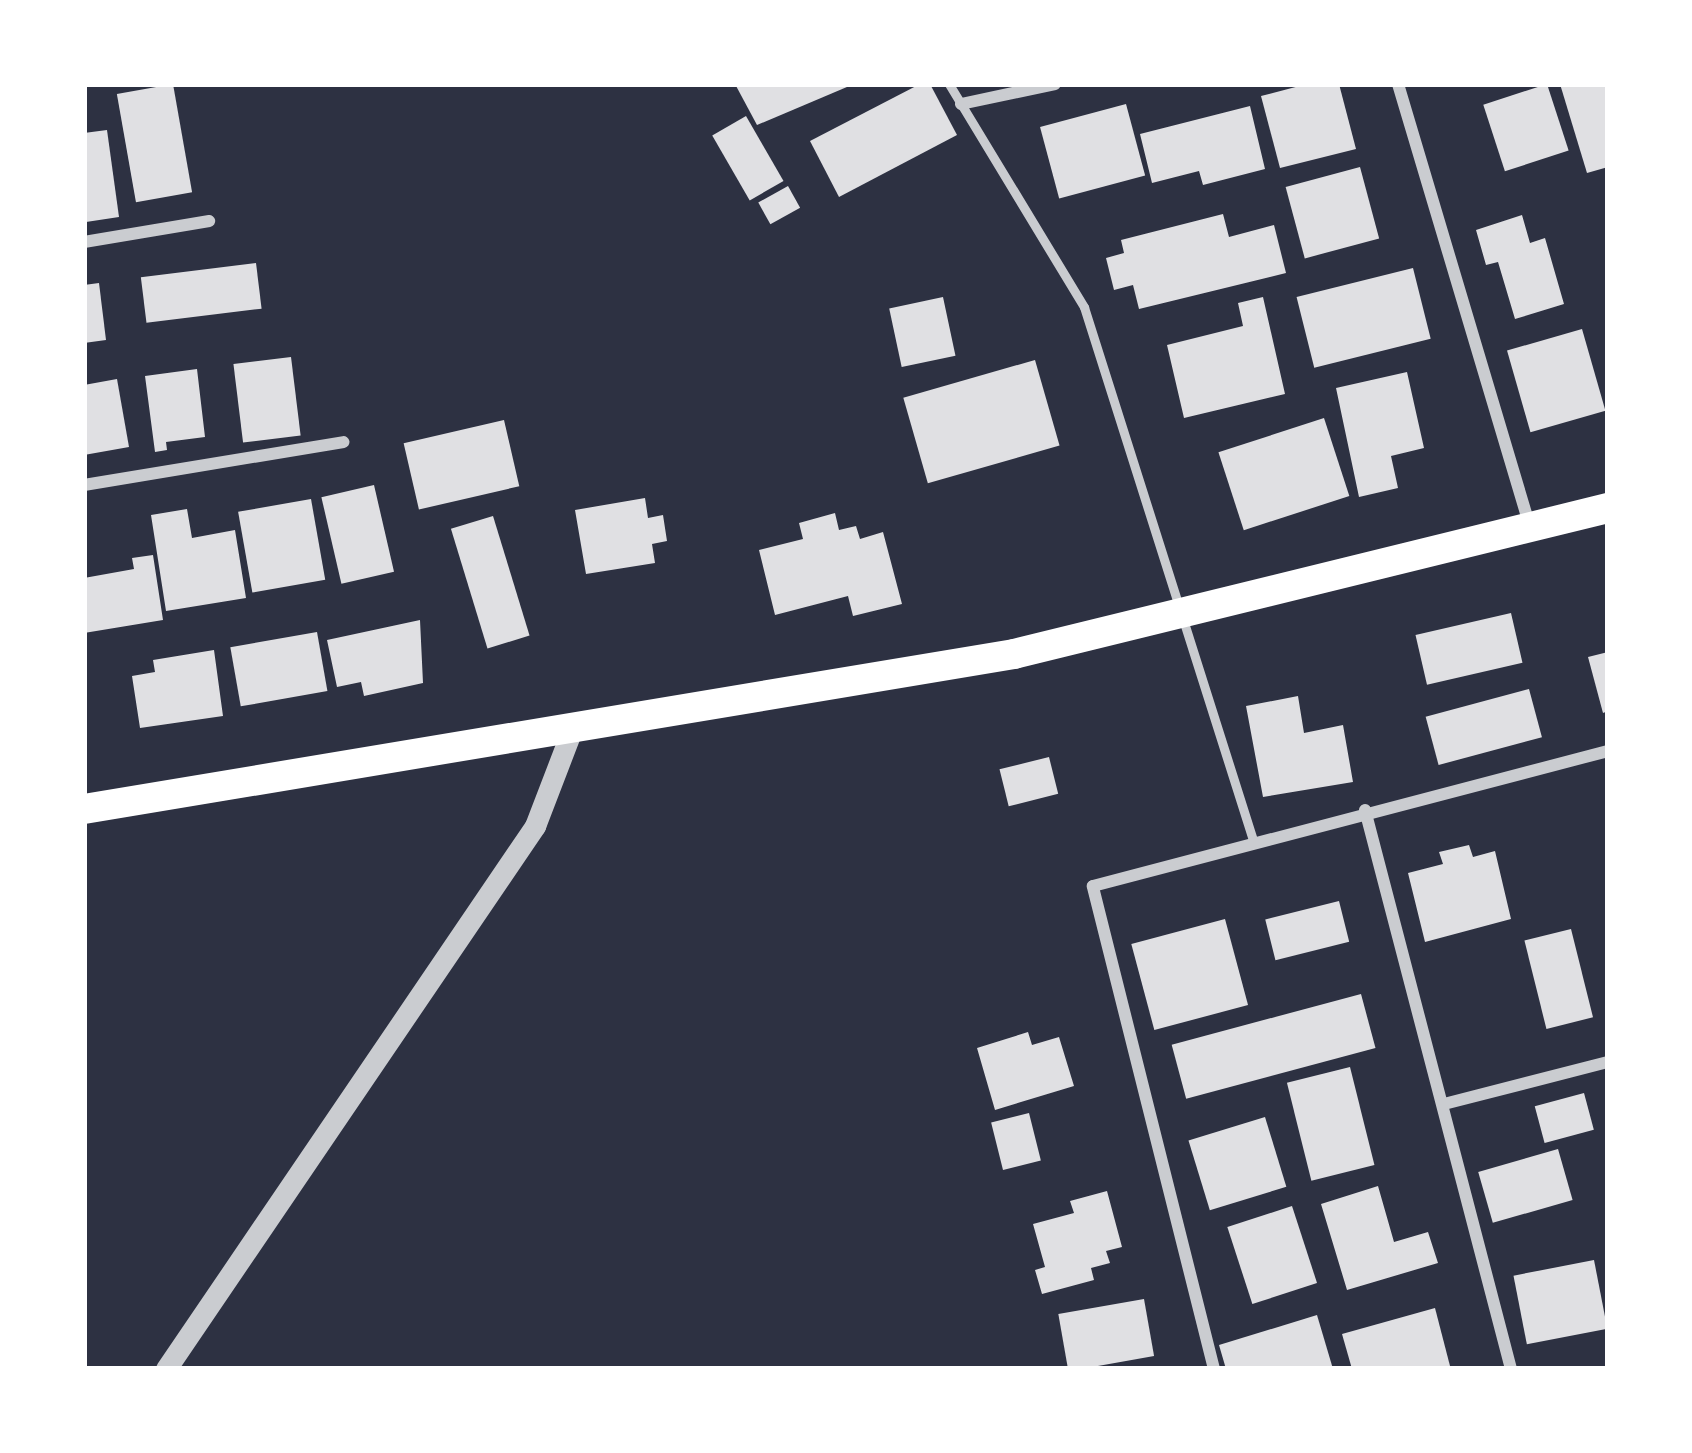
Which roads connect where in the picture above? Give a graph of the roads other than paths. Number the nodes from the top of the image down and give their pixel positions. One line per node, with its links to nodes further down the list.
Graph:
1 (949, 84): 4 (lane)
2 (1055, 84): 4 (street)
3 (1397, 84): 10 (street)
4 (961, 104): 11 (lane)
5 (209, 221): 6 (street)
6 (84, 242)
7 (343, 442): 8 (street)
8 (84, 485)
9 (1608, 508): 10 (main road)
10 (1530, 527): 11 (main road)
11 (1187, 614): 12 (main road); 16 (lane)
12 (573, 727): 14 (main road); 19 (street)
13 (1608, 751): 15 (street)
14 (84, 809)
15 (1365, 810): 16 (street); 18 (street)
16 (1253, 840): 20 (street)
17 (1608, 1062): 18 (street)
18 (1444, 1104): 21 (street)
19 (166, 1369)
20 (1214, 1369)
21 (1511, 1369)

